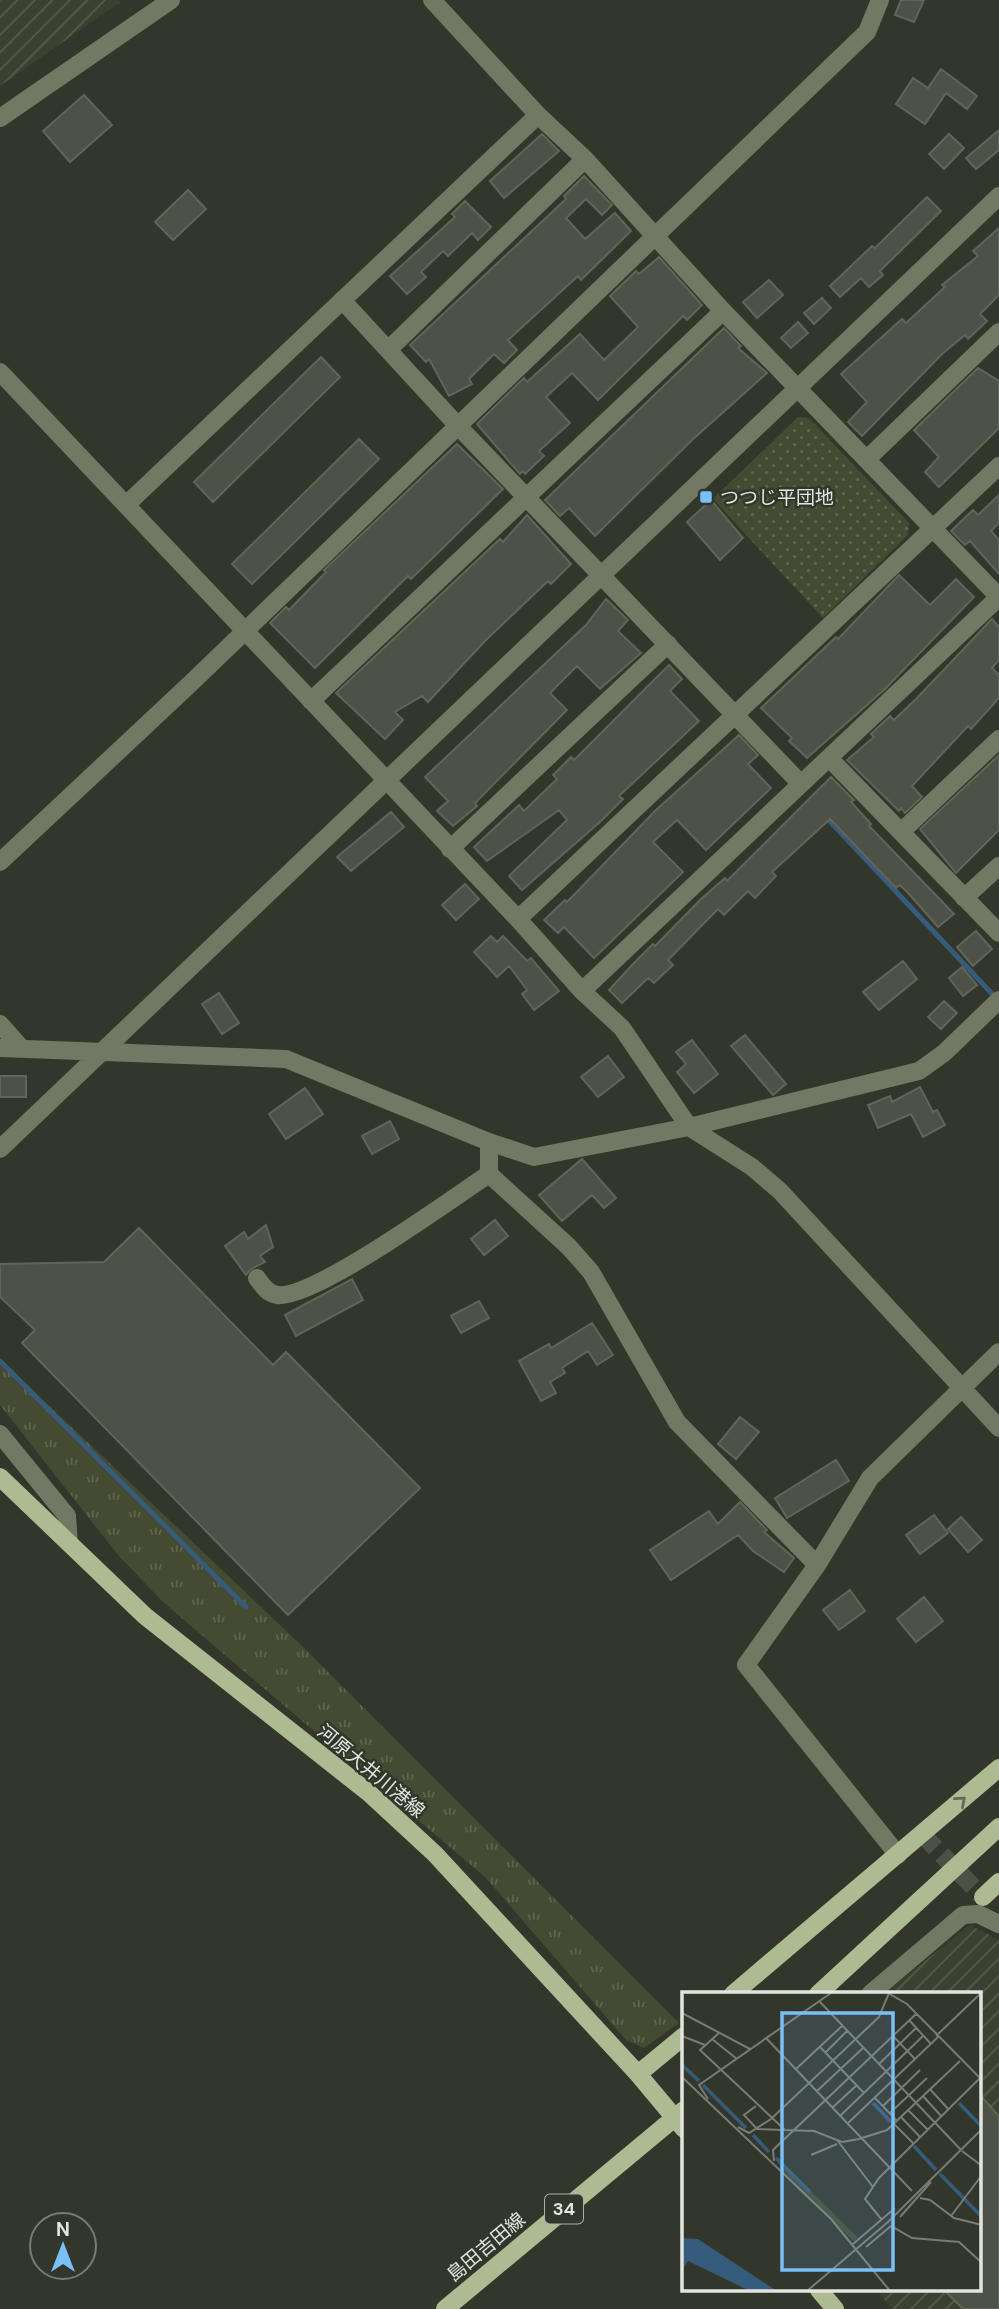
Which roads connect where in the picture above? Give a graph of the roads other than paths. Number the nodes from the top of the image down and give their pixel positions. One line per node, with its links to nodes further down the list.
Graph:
1 (171, 0): 5 (street)
2 (432, 0): 4 (street)
3 (880, 0): 8 (street)
4 (538, 115): 6 (street); 9 (street)
5 (0, 118)
6 (585, 159): 8 (street); 12 (street)
7 (997, 202): 14 (street)
8 (654, 238): 10 (street); 15 (street)
9 (342, 300): 12 (street); 19 (street)
10 (723, 311): 14 (street); 18 (street)
11 (999, 332): 16 (street)
12 (389, 349): 15 (street)
13 (0, 372): 19 (street)
14 (799, 387): 16 (street); 21 (street)
15 (458, 426): 18 (street); 23 (street)
16 (867, 458): 20 (street)
17 (999, 466): 20 (street)
18 (526, 497): 21 (street); 25 (street)
19 (127, 504): 23 (street)
20 (934, 529): 22 (street); 26 (street)
21 (602, 575): 24 (street); 29 (street)
22 (999, 597): 28 (street)
23 (244, 629): 25 (street); 33 (street)
24 (668, 644): 26 (street); 32 (street)
25 (311, 701): 29 (street)
26 (734, 716): 30 (street); 36 (street)
27 (999, 739): 31 (street)
28 (829, 758): 30 (street); 31 (street)
29 (385, 782): 32 (street); 43 (street)
30 (801, 784): 38 (street)
31 (901, 832): 35 (street)
32 (450, 849): 36 (street)
33 (0, 862)
34 (999, 866): 35 (street)
35 (964, 898): 37 (street)
36 (518, 919): 38 (street)
37 (999, 933)
38 (582, 991): 44 (street)
39 (999, 1000): 44 (street)
40 (0, 1024): 42 (street)
41 (0, 1048): 42 (street)
42 (22, 1049): 43 (street)
43 (103, 1052): 45 (street); 46 (street)
44 (689, 1127): 45 (street); 50 (street)
45 (489, 1142): 47 (street)
46 (0, 1149)
47 (489, 1174): 48 (street); 55 (street)
48 (257, 1278)
49 (999, 1352): 50 (street)
50 (961, 1389): 51 (street); 55 (street)
51 (999, 1428)
52 (0, 1434): 54 (street)
53 (0, 1477): 54 (main road, 河原大井川港線)
54 (69, 1543): 68 (main road, 河原大井川港線)
55 (817, 1565): 59 (street)
56 (999, 1768): 59 (main road, one-way to 56)
57 (999, 1827): 60 (main road)
58 (999, 1833): 60 (main road)
59 (898, 1855): 64 (main road)
60 (949, 1876): 65 (main road)
61 (999, 1882): 62 (main road)
62 (983, 1897)
63 (999, 1924): 66 (street)
64 (735, 1992)
65 (820, 1992)
66 (872, 1992)
67 (682, 2038): 68 (main road)
68 (638, 2074): 70 (main road, 河原大井川港線)
69 (682, 2111): 72 (main road, 島田吉田線 / 34, bridge)
70 (682, 2127)
71 (821, 2292): 73 (main road)
72 (445, 2309)
73 (835, 2309)

